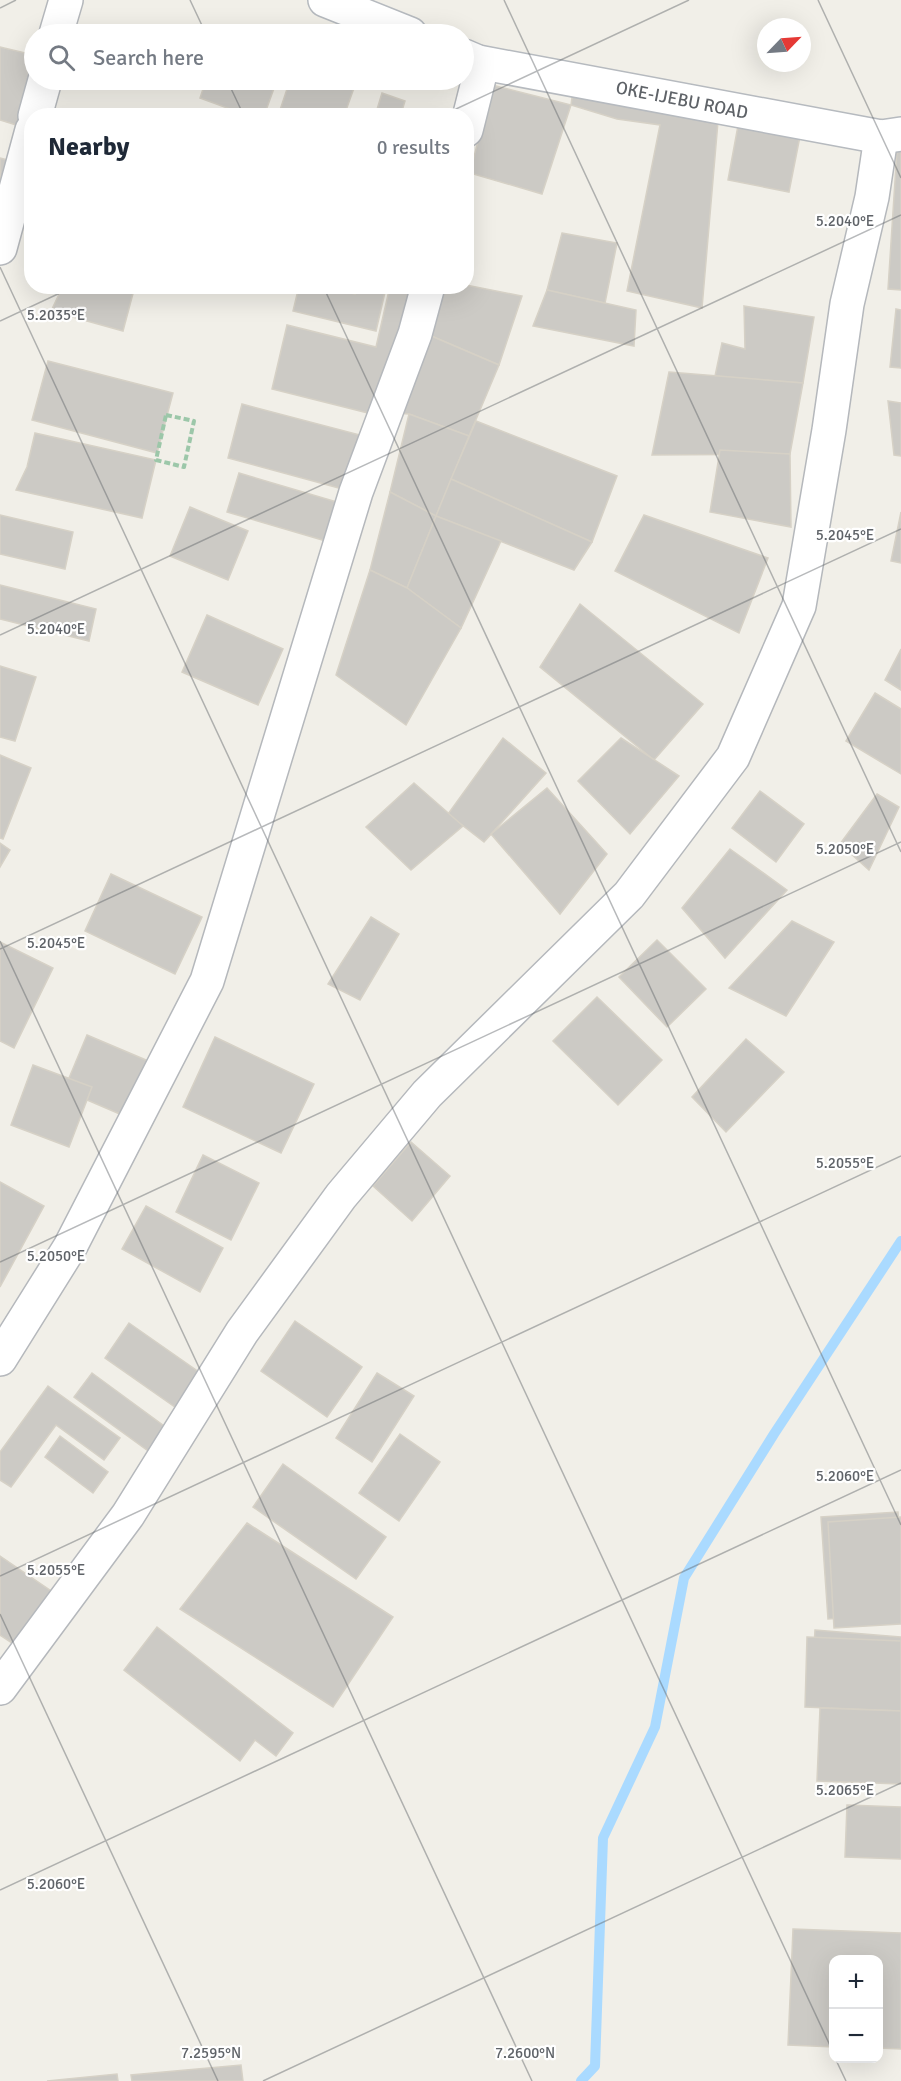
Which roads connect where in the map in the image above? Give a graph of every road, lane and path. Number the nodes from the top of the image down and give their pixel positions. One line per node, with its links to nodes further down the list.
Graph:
1 (66, 0): 3 (street)
2 (325, 0): 4 (street)
3 (59, 24)
4 (385, 24)
5 (474, 60): 10 (street, OKE-IJEBU ROAD)
6 (474, 66): 9 (street)
7 (42, 90): 8 (street)
8 (37, 108)
9 (472, 108)
10 (891, 136): 16 (street)
11 (24, 160): 12 (street)
12 (0, 248)
13 (426, 294): 15 (street)
14 (194, 421): 14 (path)
15 (0, 1359)
16 (0, 1688)

